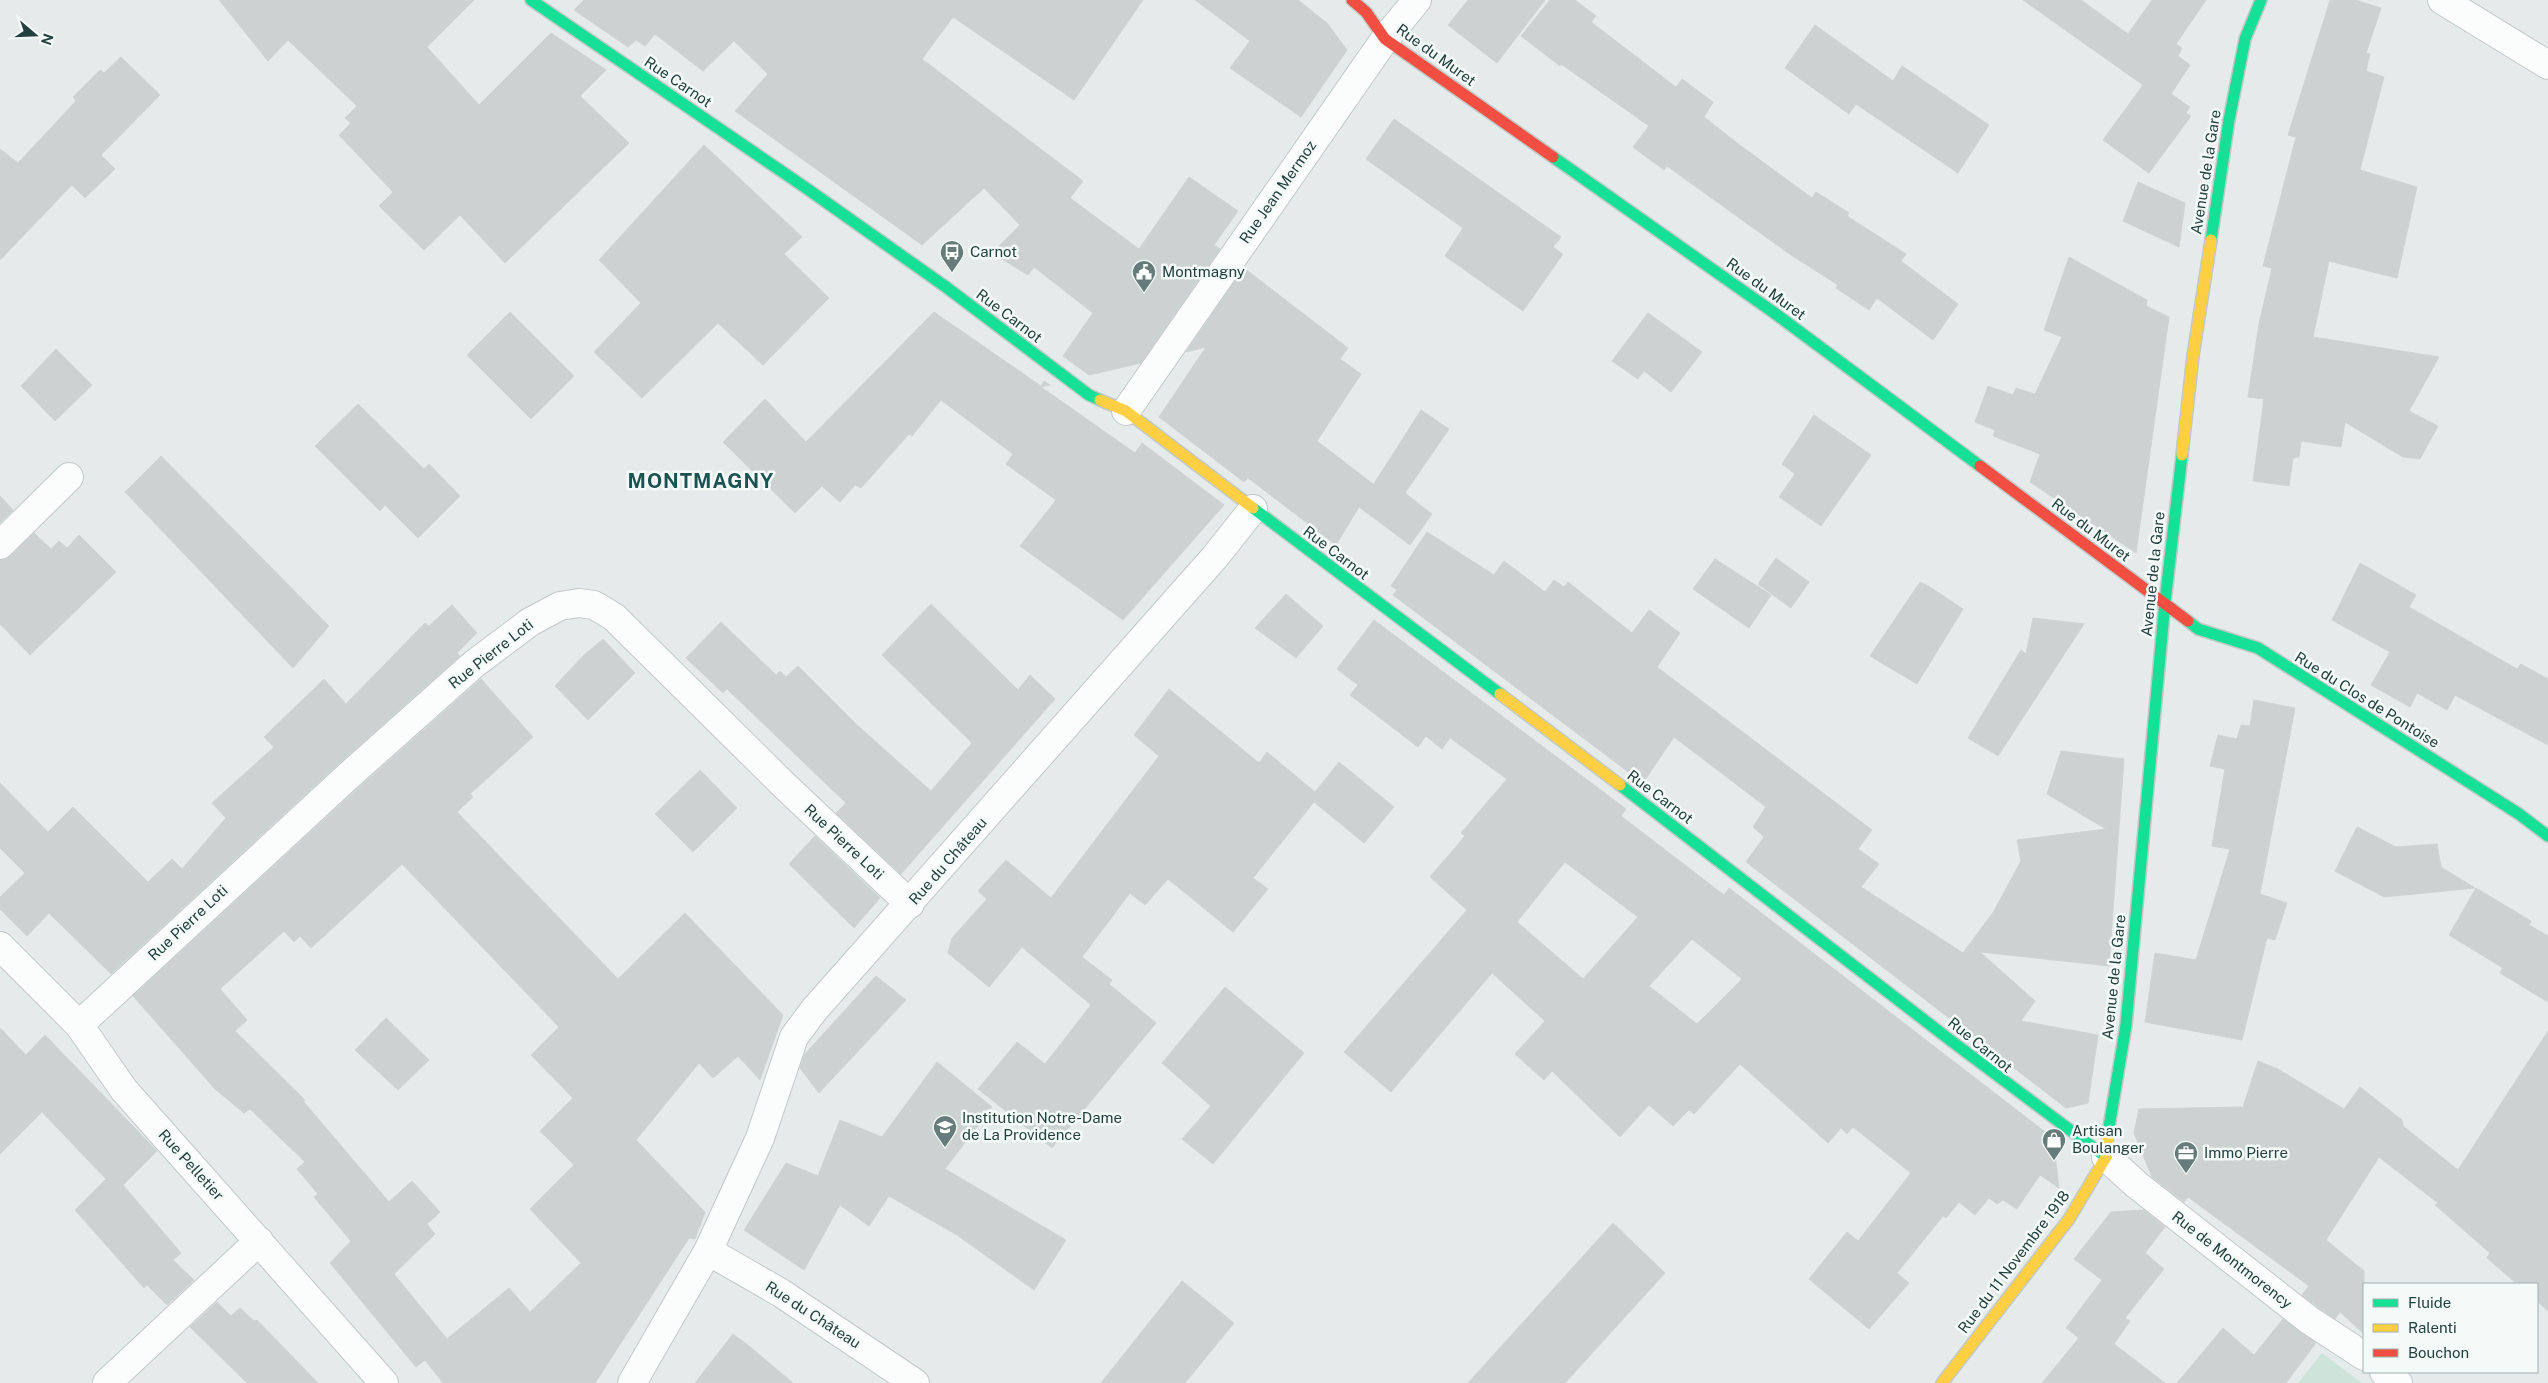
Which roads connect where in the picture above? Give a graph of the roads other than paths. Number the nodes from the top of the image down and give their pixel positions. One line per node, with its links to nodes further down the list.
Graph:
1 (531, 0): 8 (main road, Rue Carnot)
2 (1352, 0): 6 (main road, Rue du Muret)
3 (1417, 0): 6 (street, Rue Jean Mermoz)
4 (2261, 0): 12 (main road, Avenue de la Gare)
5 (2442, 0): 7 (street)
6 (1385, 38): 8 (street, Rue Jean Mermoz); 12 (main road, Rue du Muret)
7 (2548, 65)
8 (1126, 411): 10 (main road, Rue Carnot)
9 (69, 477): 11 (street)
10 (1253, 509): 14 (street, Rue du Château); 17 (main road, Rue Carnot)
11 (0, 545)
12 (2165, 602): 13 (main road, Rue du Clos de Pontoise); 17 (main road, Avenue de la Gare)
13 (2548, 836)
14 (910, 904): 16 (street, Rue Pierre Loti); 19 (street, Rue du Château)
15 (0, 946): 16 (street, Rue Pelletier)
16 (79, 1026): 18 (street, Rue Pelletier)
17 (2106, 1157): 20 (street, Rue de Montmorency); 26 (main road, Rue du 11 Novembre 1918)
18 (259, 1241): 22 (street); 23 (street, Rue Pelletier)
19 (708, 1251): 24 (street, Rue du Château); 25 (street, Rue du Château)
20 (2363, 1355)
21 (2385, 1373): 27 (street)
22 (107, 1383)
23 (384, 1383)
24 (632, 1383)
25 (915, 1383)
26 (1942, 1383)
27 (2398, 1383)

